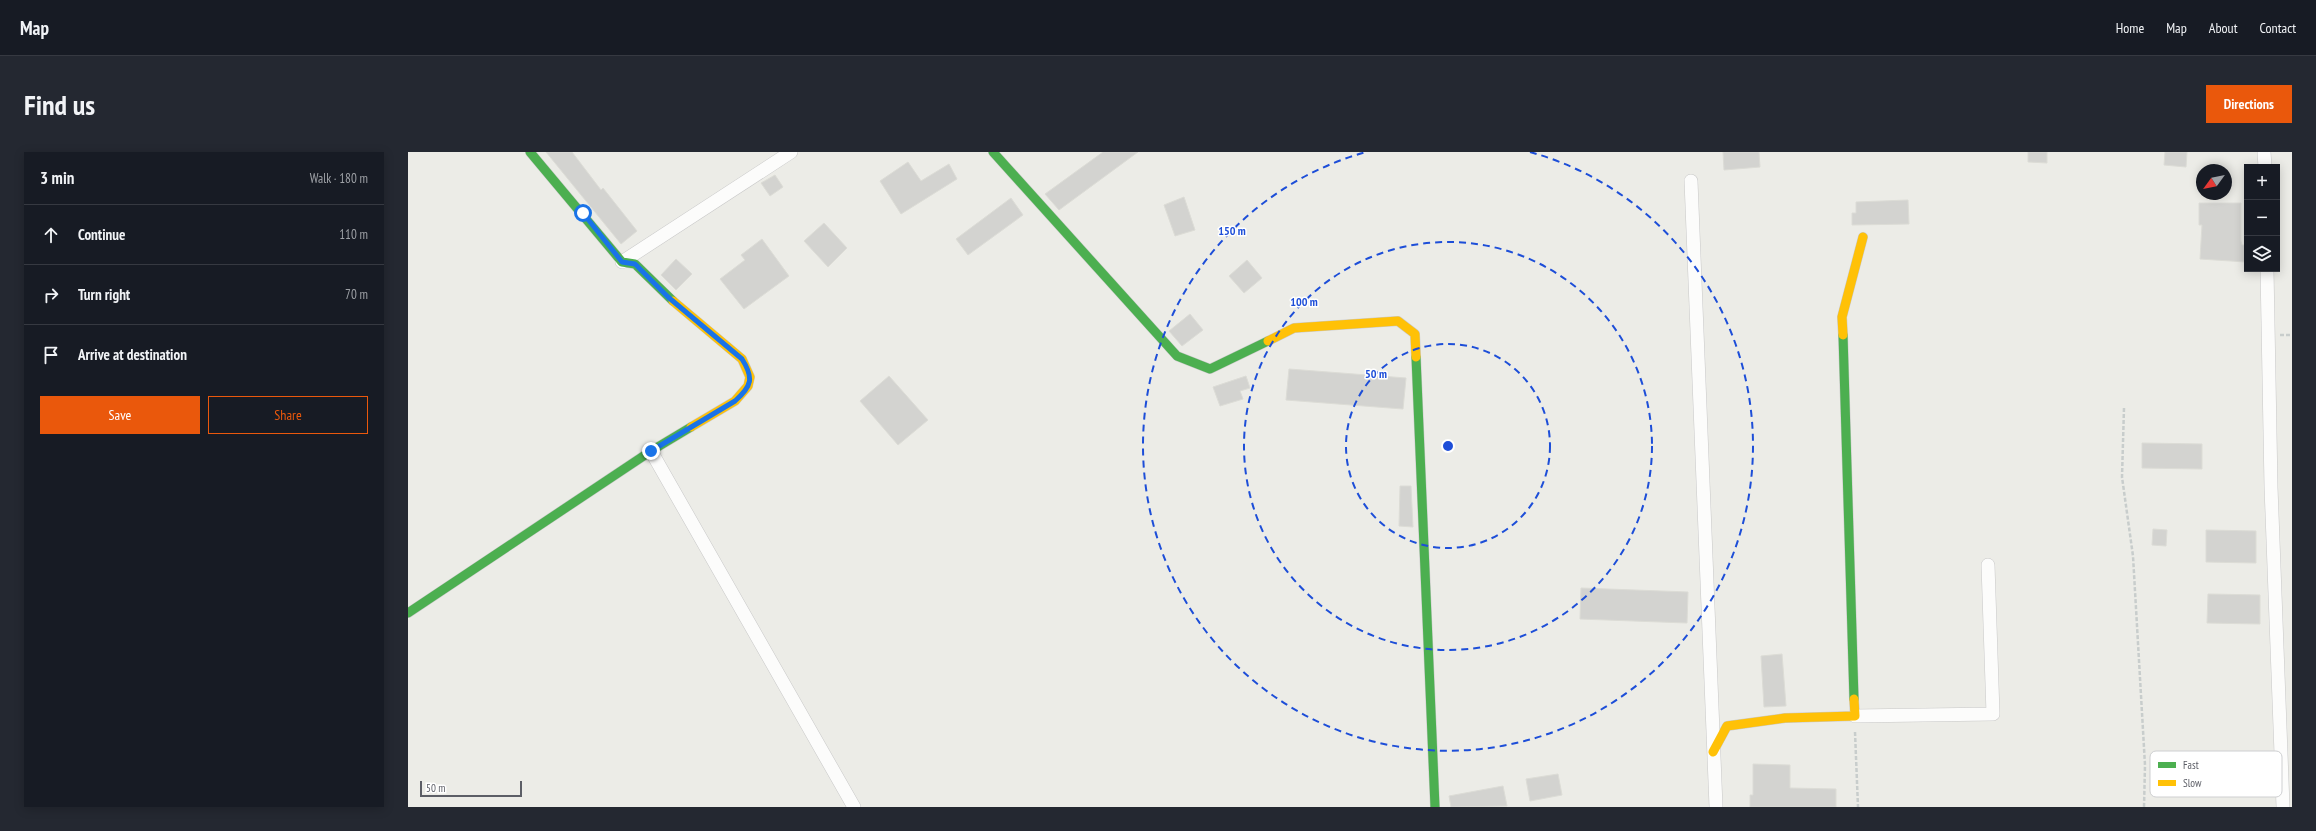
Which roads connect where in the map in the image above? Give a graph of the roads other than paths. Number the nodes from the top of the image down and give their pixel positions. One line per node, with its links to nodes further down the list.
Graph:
1 (530, 152): 8 (street)
2 (791, 152): 8 (street)
3 (993, 152): 18 (street)
4 (2264, 152): 5 (street)
5 (2265, 164)
6 (1691, 181): 15 (street)
7 (1863, 237): 13 (street)
8 (622, 262): 10 (street)
9 (2267, 272): 14 (street)
10 (651, 451): 12 (street); 17 (street)
11 (1988, 565): 13 (street)
12 (408, 613)
13 (1855, 716): 15 (street)
14 (2281, 751)
15 (1714, 752): 19 (street)
16 (2282, 782): 20 (street)
17 (854, 807)
18 (1435, 807)
19 (1716, 807)
20 (2283, 807)

